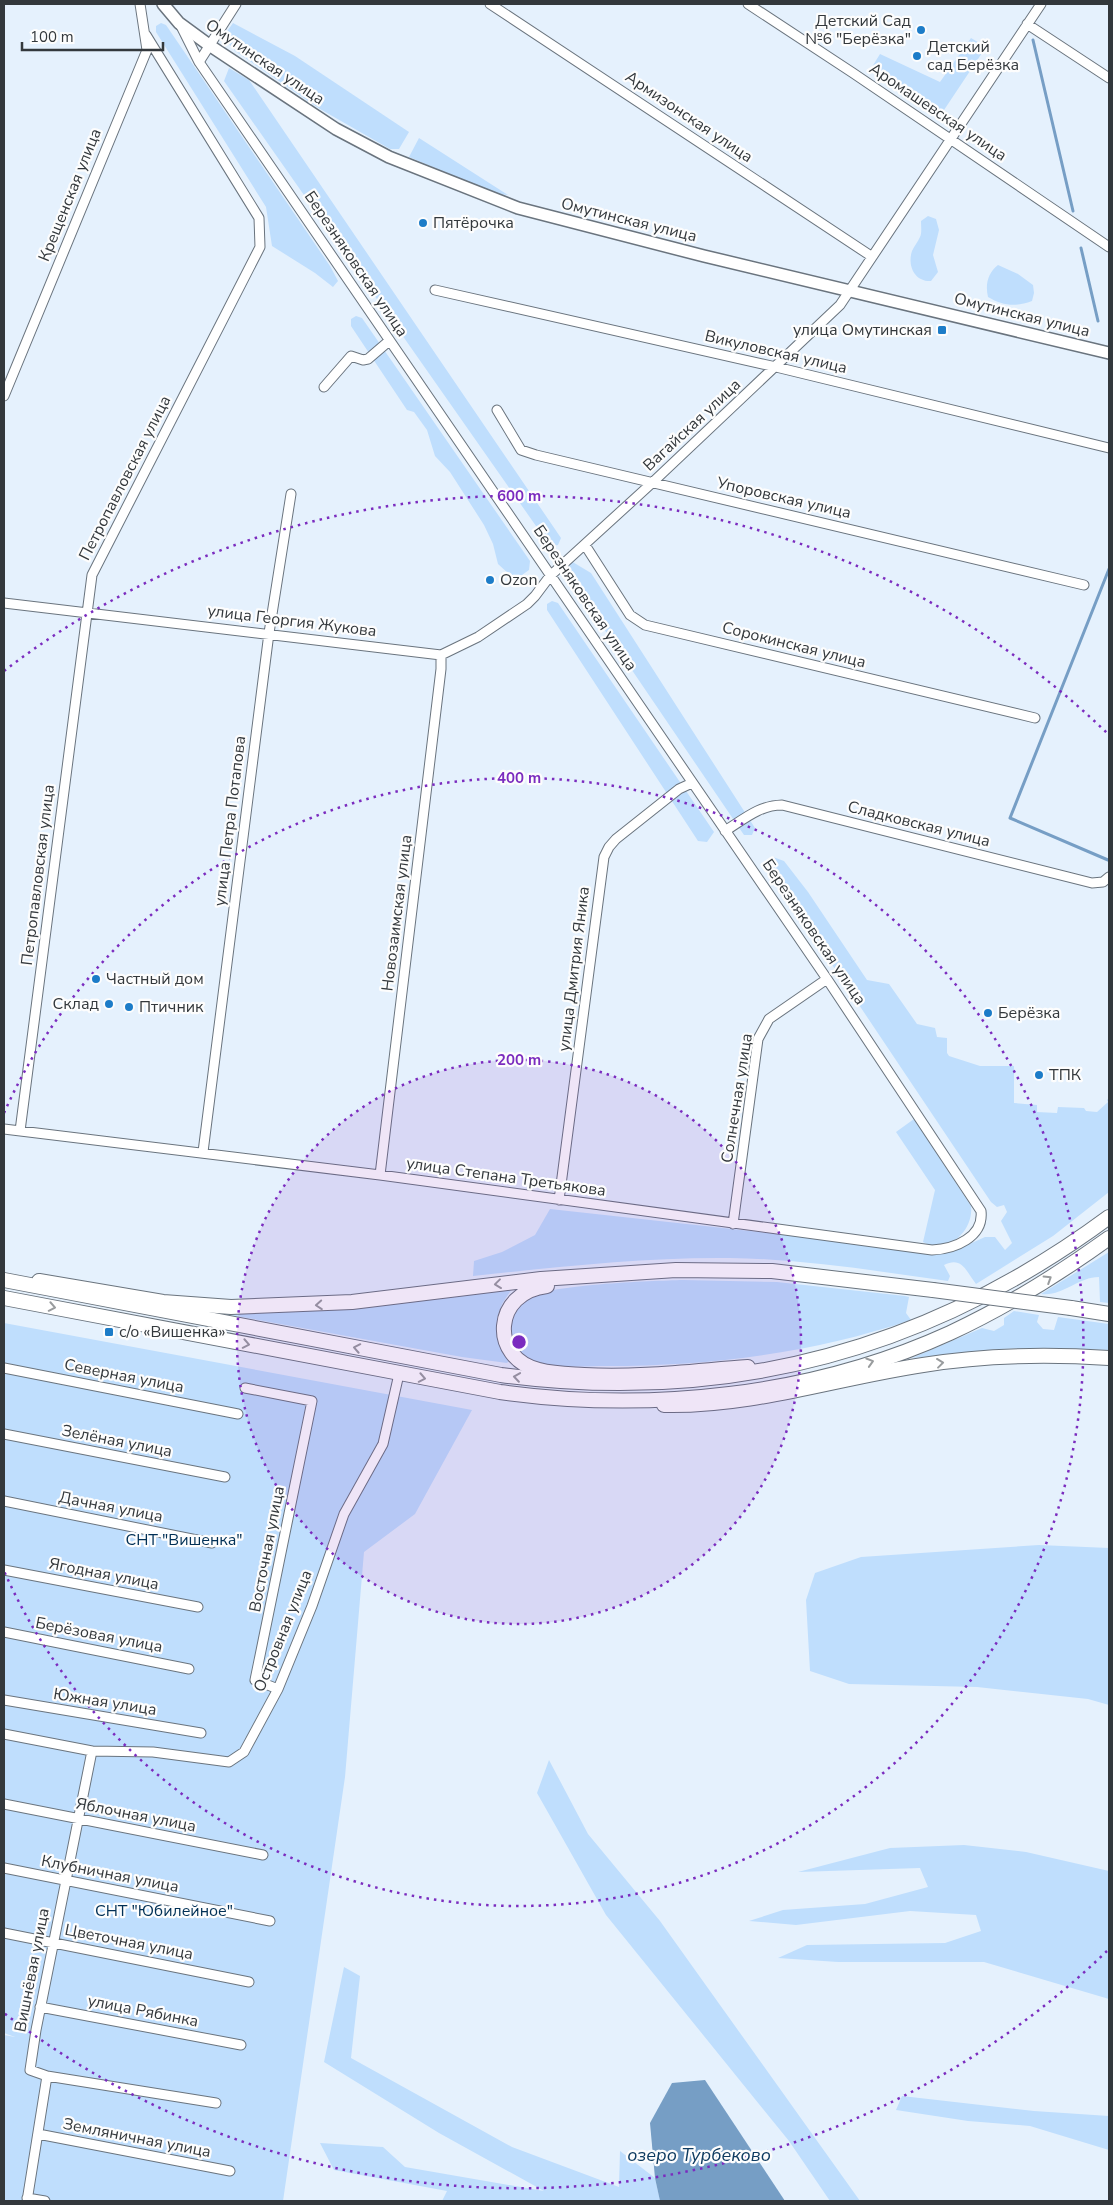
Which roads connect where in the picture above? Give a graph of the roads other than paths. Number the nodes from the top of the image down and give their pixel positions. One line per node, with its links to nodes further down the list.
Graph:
1 (140, 4): 9 (street, Крещенская улица)
2 (163, 4): 7 (street, Березняковская улица)
3 (236, 4): 10 (street)
4 (490, 4): 15 (street, Армизонская улица)
5 (748, 4): 13 (street, Аромашевская улица)
6 (1041, 4): 8 (street, Вагайская улица)
7 (179, 22): 10 (street, Омутинская улица); 11 (street, Березняковская улица)
8 (1027, 24): 12 (street); 13 (street, Вагайская улица)
9 (146, 35): 22 (street, Крещенская улица); 31 (street, Петропавловская улица)
10 (209, 45): 11 (street); 17 (street, Омутинская улица)
11 (199, 62): 18 (street, Березняковская улица)
12 (1109, 78)
13 (950, 138): 14 (street, Аромашевская улица); 15 (street, Вагайская улица)
14 (1109, 247)
15 (871, 256): 17 (street, Вагайская улица)
16 (435, 290): 20 (street, Викуловская улица)
17 (850, 290): 19 (street, Омутинская улица); 20 (street, Вагайская улица)
18 (389, 341): 21 (street); 28 (street, Березняковская улица)
19 (1109, 353)
20 (776, 367): 24 (street, Викуловская улица); 25 (street, Вагайская улица)
21 (324, 387)
22 (4, 396)
23 (497, 410): 25 (street, Упоровская улица)
24 (1109, 448)
25 (653, 482): 27 (street, Вагайская улица); 29 (street, Упоровская улица)
26 (292, 494): 32 (street, улица Петра Потапова)
27 (585, 545): 28 (street, Вагайская улица); 34 (street, Сорокинская улица)
28 (550, 576): 33 (street, улица Георгия Жукова); 35 (street, Березняковская улица)
29 (1084, 585)
30 (4, 603): 31 (street, улица Георгия Жукова)
31 (87, 612): 32 (street, улица Георгия Жукова); 40 (street, Петропавловская улица)
32 (269, 633): 33 (street, улица Георгия Жукова); 41 (street, улица Петра Потапова)
33 (441, 655): 42 (street, Новозаимская улица)
34 (1035, 718)
35 (692, 783): 36 (street, Березняковская улица); 43 (street, улица Дмитрия Яника)
36 (725, 830): 37 (street, Сладковская улица); 38 (street, Березняковская улица)
37 (1109, 877)
38 (827, 979): 44 (street, Березняковская улица); 46 (street, Солнечная улица)
39 (4, 1129): 40 (street, улица Степана Третьякова)
40 (20, 1131): 41 (street, улица Степана Третьякова)
41 (204, 1152): 42 (street, улица Степана Третьякова)
42 (380, 1175): 43 (street, улица Степана Третьякова)
43 (559, 1200): 46 (street, улица Степана Третьякова)
44 (981, 1210): 46 (street, улица Степана Третьякова)
45 (1109, 1217): 54 (main road)
46 (733, 1224)
47 (1109, 1238): 58 (main road, one-way to 47)
48 (651, 1271): 49 (main road, one-way to 49); 52 (main road, bridge); 54 (main road)
49 (4, 1276)
50 (4, 1280): 54 (main road, one-way to 50)
51 (4, 1298): 56 (main road, one-way to 56)
52 (1109, 1314)
53 (1109, 1358): 58 (main road, one-way to 53)
54 (808, 1361)
55 (4, 1368): 59 (street, Северная улица)
56 (400, 1374): 58 (main road, one-way to 58); 68 (street, Островная улица)
57 (245, 1388): 68 (street, Восточная улица)
58 (598, 1401)
59 (238, 1414)
60 (4, 1434): 61 (street, Зелёная улица)
61 (225, 1477)
62 (4, 1501): 63 (street, Дачная улица)
63 (212, 1543)
64 (4, 1570): 65 (street, Ягодная улица)
65 (198, 1607)
66 (4, 1632): 67 (street, Берёзовая улица)
67 (189, 1668)
68 (278, 1689): 72 (street, Островная улица)
69 (4, 1700): 70 (street, Южная улица)
70 (201, 1733)
71 (4, 1734): 72 (street, Островная улица)
72 (92, 1751): 74 (street, Вишнёвая улица)
73 (4, 1804): 74 (street, Яблочная улица)
74 (78, 1819): 75 (street, Яблочная улица); 77 (street, Вишнёвая улица)
75 (263, 1855)
76 (4, 1868): 77 (street, Клубничная улица)
77 (66, 1880): 78 (street, Клубничная улица); 80 (street, Вишнёвая улица)
78 (270, 1922)
79 (4, 1933): 80 (street, Цветочная улица)
80 (53, 1942): 81 (street, Цветочная улица); 82 (street, Вишнёвая улица)
81 (249, 1982)
82 (40, 2007): 83 (street, улица Рябинка); 84 (street, Вишнёвая улица)
83 (240, 2045)
84 (47, 2076): 85 (street, Вишнёвая улица); 86 (street)
85 (216, 2103)
86 (38, 2134): 87 (street, Земляничная улица); 88 (street)
87 (230, 2171)
88 (27, 2200): 89 (street)
89 (45, 2201)

